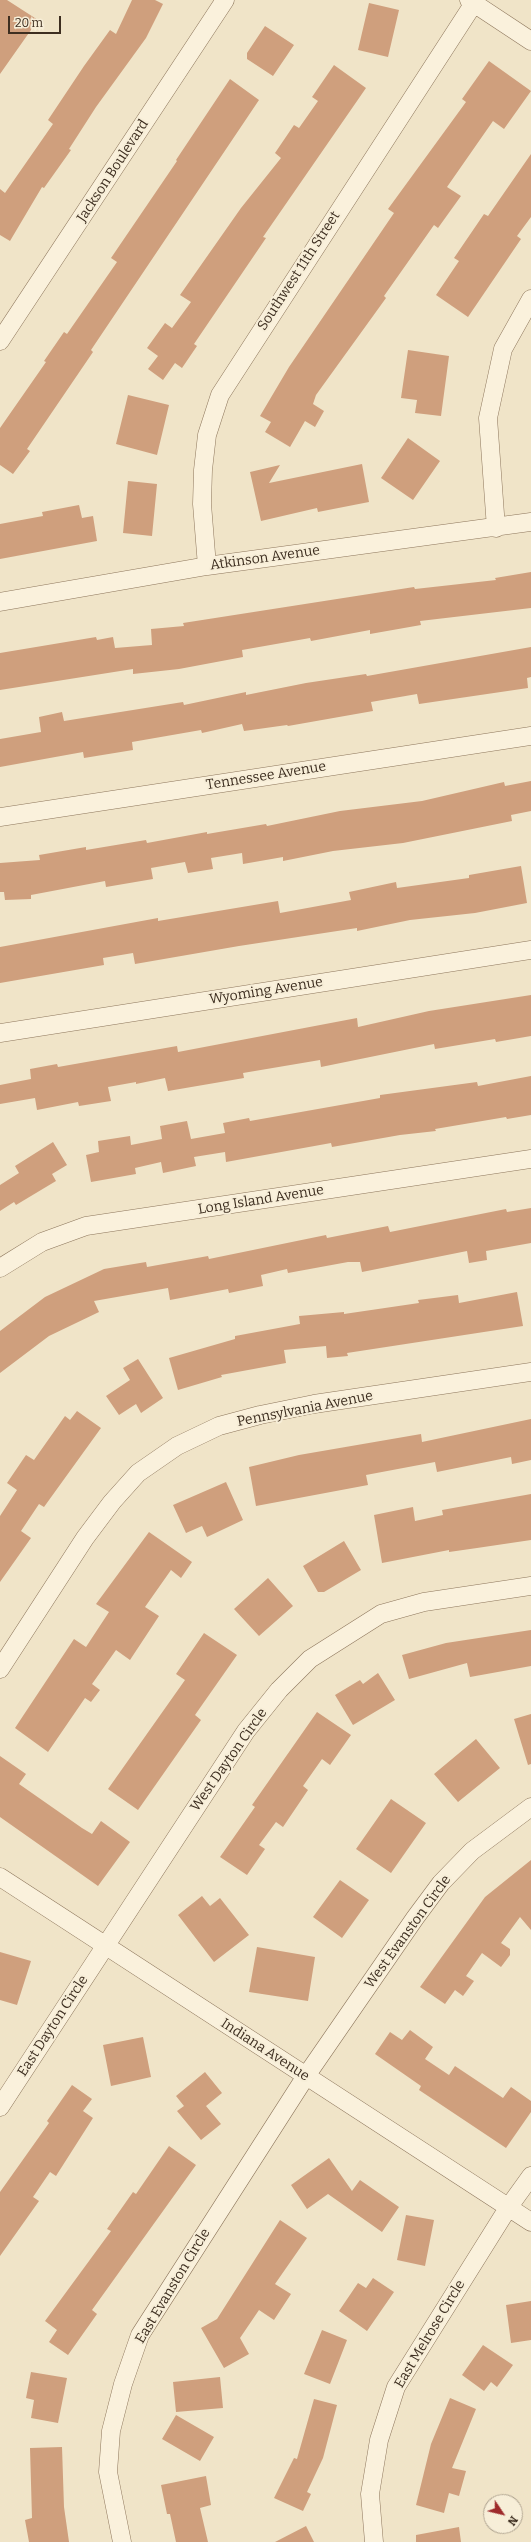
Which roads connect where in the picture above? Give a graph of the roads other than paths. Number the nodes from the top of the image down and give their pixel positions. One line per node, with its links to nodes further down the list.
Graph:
1 (225, 0): 5 (street, Jackson Boulevard)
2 (472, 2): 3 (street); 8 (street, Southwest 11th Street)
3 (531, 41)
4 (531, 299): 7 (street)
5 (0, 341)
6 (531, 522): 7 (street, Atkinson Avenue)
7 (496, 528): 8 (street, Atkinson Avenue)
8 (207, 566): 9 (street, Atkinson Avenue)
9 (0, 602)
10 (531, 736): 11 (street, Tennessee Avenue)
11 (0, 817)
12 (531, 950): 13 (street, Wyoming Avenue)
13 (0, 1033)
14 (531, 1159): 15 (street, Long Island Avenue)
15 (0, 1268)
16 (531, 1372): 18 (street, Pennsylvania Avenue)
17 (531, 1586): 21 (street, West Dayton Circle)
18 (0, 1669)
19 (531, 1806): 22 (street, West Evanston Circle)
20 (0, 1877): 21 (street, Indiana Avenue)
21 (106, 1945): 22 (street, Indiana Avenue); 23 (street, East Dayton Circle)
22 (306, 2076): 25 (street, Indiana Avenue); 27 (street, East Evanston Circle)
23 (0, 2107)
24 (531, 2176): 25 (street, East Melrose Circle)
25 (508, 2208): 26 (street, Indiana Avenue); 28 (street, East Melrose Circle)
26 (531, 2222)
27 (122, 2542)
28 (374, 2542)

